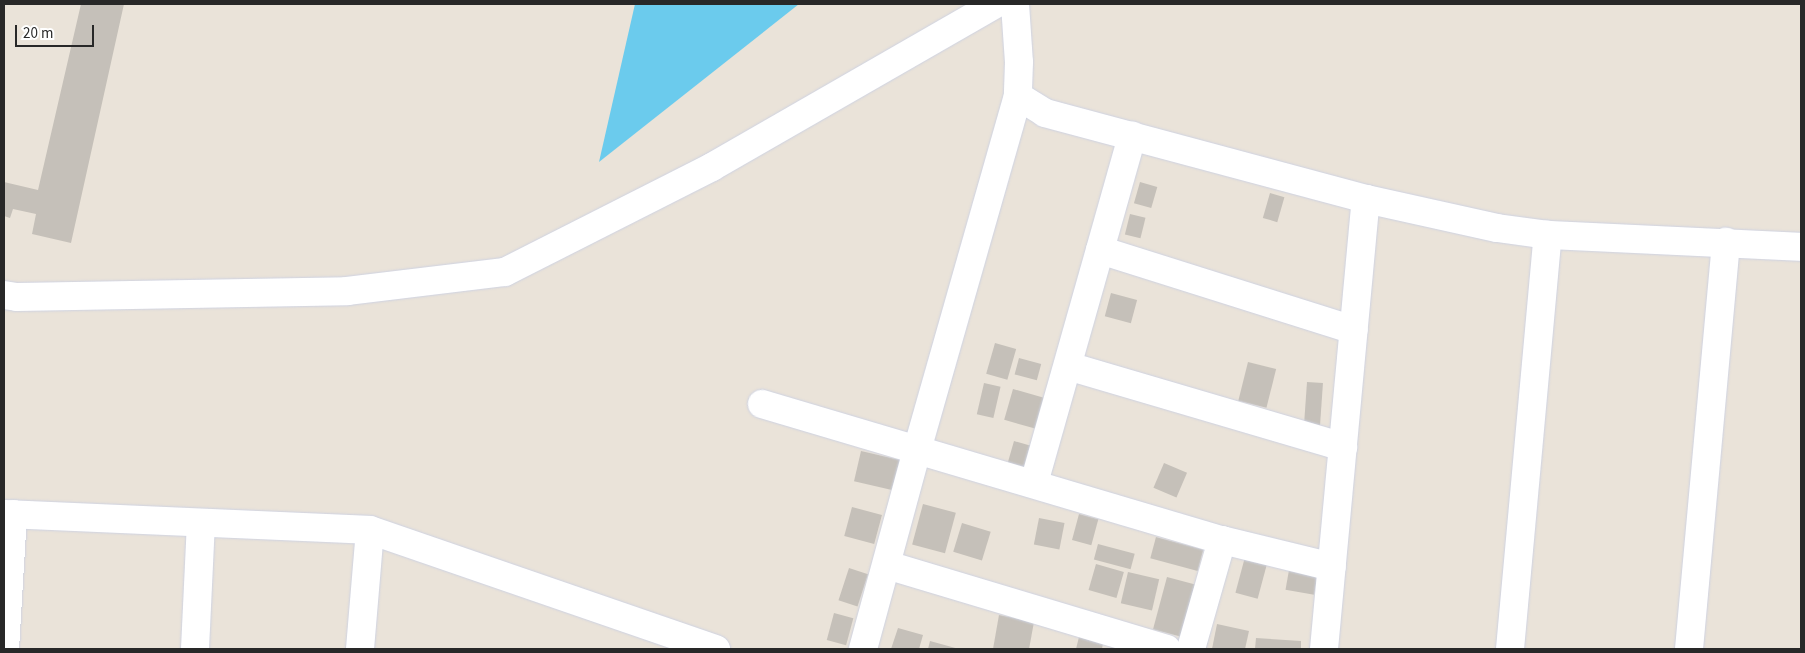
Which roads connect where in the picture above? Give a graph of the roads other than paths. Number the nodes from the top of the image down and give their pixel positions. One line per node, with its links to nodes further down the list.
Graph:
1 (995, 4): 10 (street)
2 (1015, 4): 3 (street)
3 (1018, 96): 4 (street); 15 (street)
4 (1132, 136): 5 (street); 9 (street)
5 (1366, 199): 6 (street); 11 (street)
6 (1548, 235): 7 (street); 31 (street)
7 (1726, 242): 8 (street); 32 (street)
8 (1801, 247)
9 (1100, 250): 11 (street); 12 (street)
10 (4, 295)
11 (1354, 330): 14 (street)
12 (1068, 366): 14 (street); 16 (street)
13 (762, 404): 15 (street)
14 (1343, 448): 22 (street)
15 (917, 450): 16 (street); 21 (street)
16 (1034, 483): 20 (street)
17 (8, 514): 18 (street); 23 (street)
18 (201, 523): 19 (street); 24 (street)
19 (370, 530): 25 (street); 26 (street)
20 (1222, 540): 22 (street); 29 (street)
21 (887, 565): 27 (street); 28 (street)
22 (1332, 567): 30 (street)
23 (5, 649)
24 (195, 649)
25 (360, 649)
26 (716, 649)
27 (863, 649)
28 (1167, 649)
29 (1191, 649)
30 (1324, 649)
31 (1510, 649)
32 (1689, 649)

